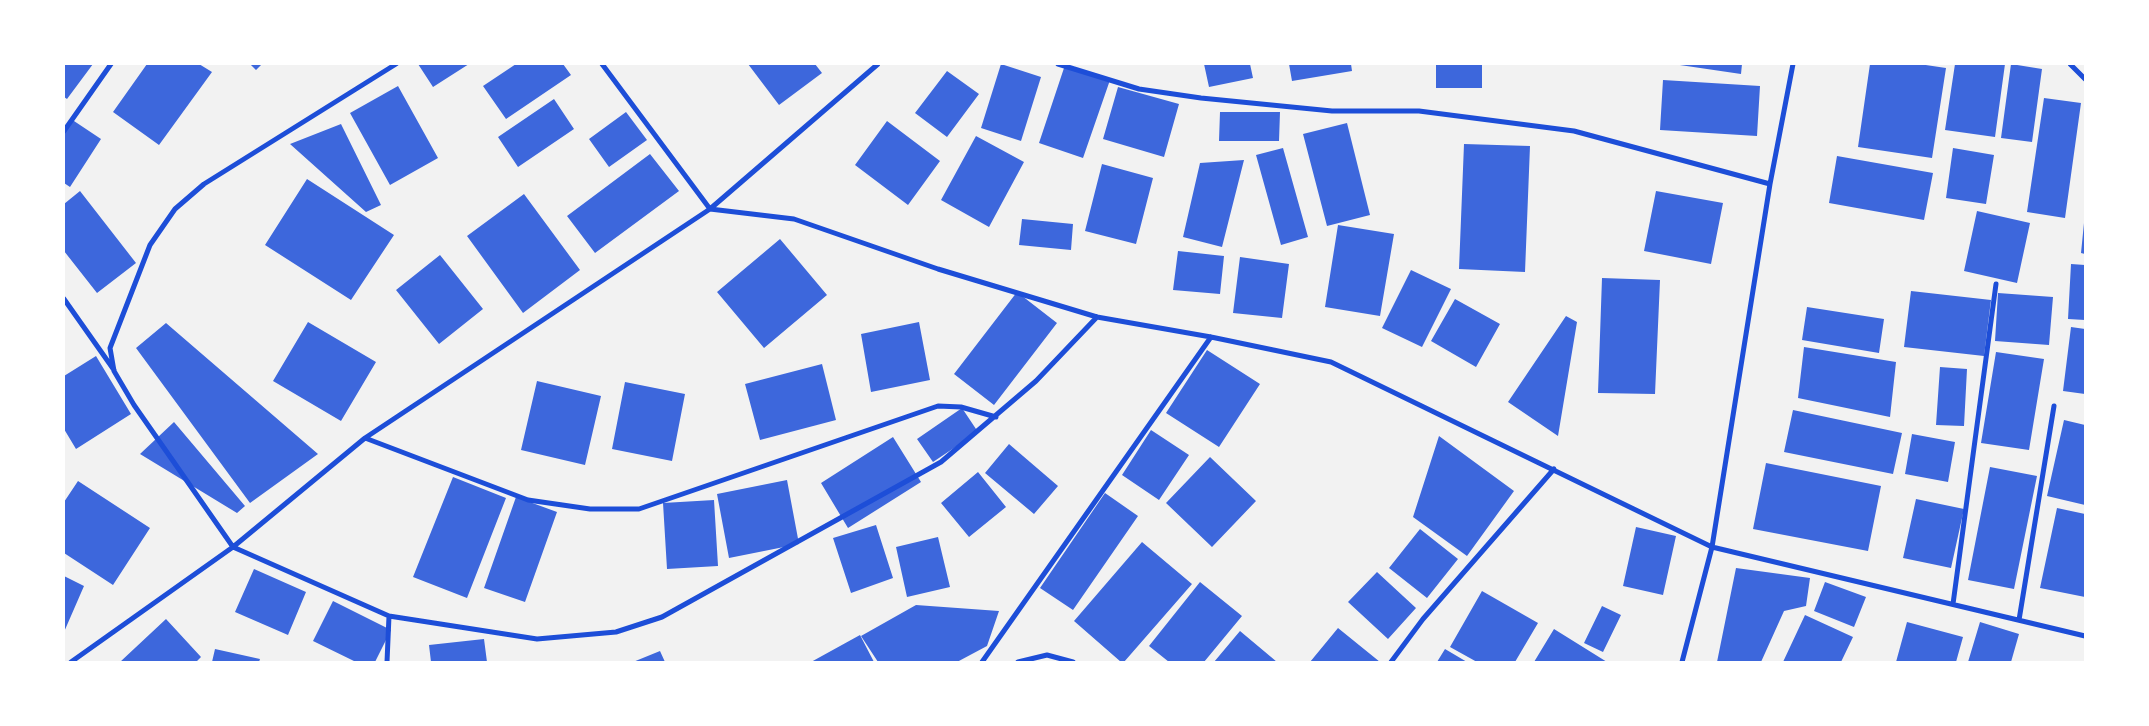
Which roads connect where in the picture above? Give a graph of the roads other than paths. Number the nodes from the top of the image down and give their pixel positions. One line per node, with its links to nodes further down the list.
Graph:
1 (111, 64): 9 (street)
2 (396, 64): 16 (street)
3 (602, 64): 11 (street)
4 (878, 64): 11 (street)
5 (1058, 64): 10 (street)
6 (1793, 64): 10 (street)
7 (2070, 64): 8 (street)
8 (2085, 79)
9 (64, 132)
10 (1770, 184): 22 (street)
11 (710, 209): 14 (street); 19 (street)
12 (1996, 284): 23 (street)
13 (64, 299): 16 (street)
14 (1097, 317): 15 (street); 18 (street)
15 (1210, 337): 20 (street); 29 (street)
16 (114, 371): 21 (street)
17 (2054, 406): 25 (street)
18 (996, 417): 19 (street); 24 (street)
19 (365, 438): 21 (street)
20 (1554, 469): 22 (street); 32 (street)
21 (233, 547): 24 (street); 27 (street)
22 (1712, 547): 23 (street); 33 (street)
23 (1952, 604): 25 (street)
24 (389, 616): 28 (street)
25 (2018, 620): 26 (street)
26 (2085, 636)
27 (71, 662)
28 (387, 662)
29 (982, 662)
30 (1018, 662): 31 (street)
31 (1073, 662)
32 (1391, 662)
33 (1682, 662)

